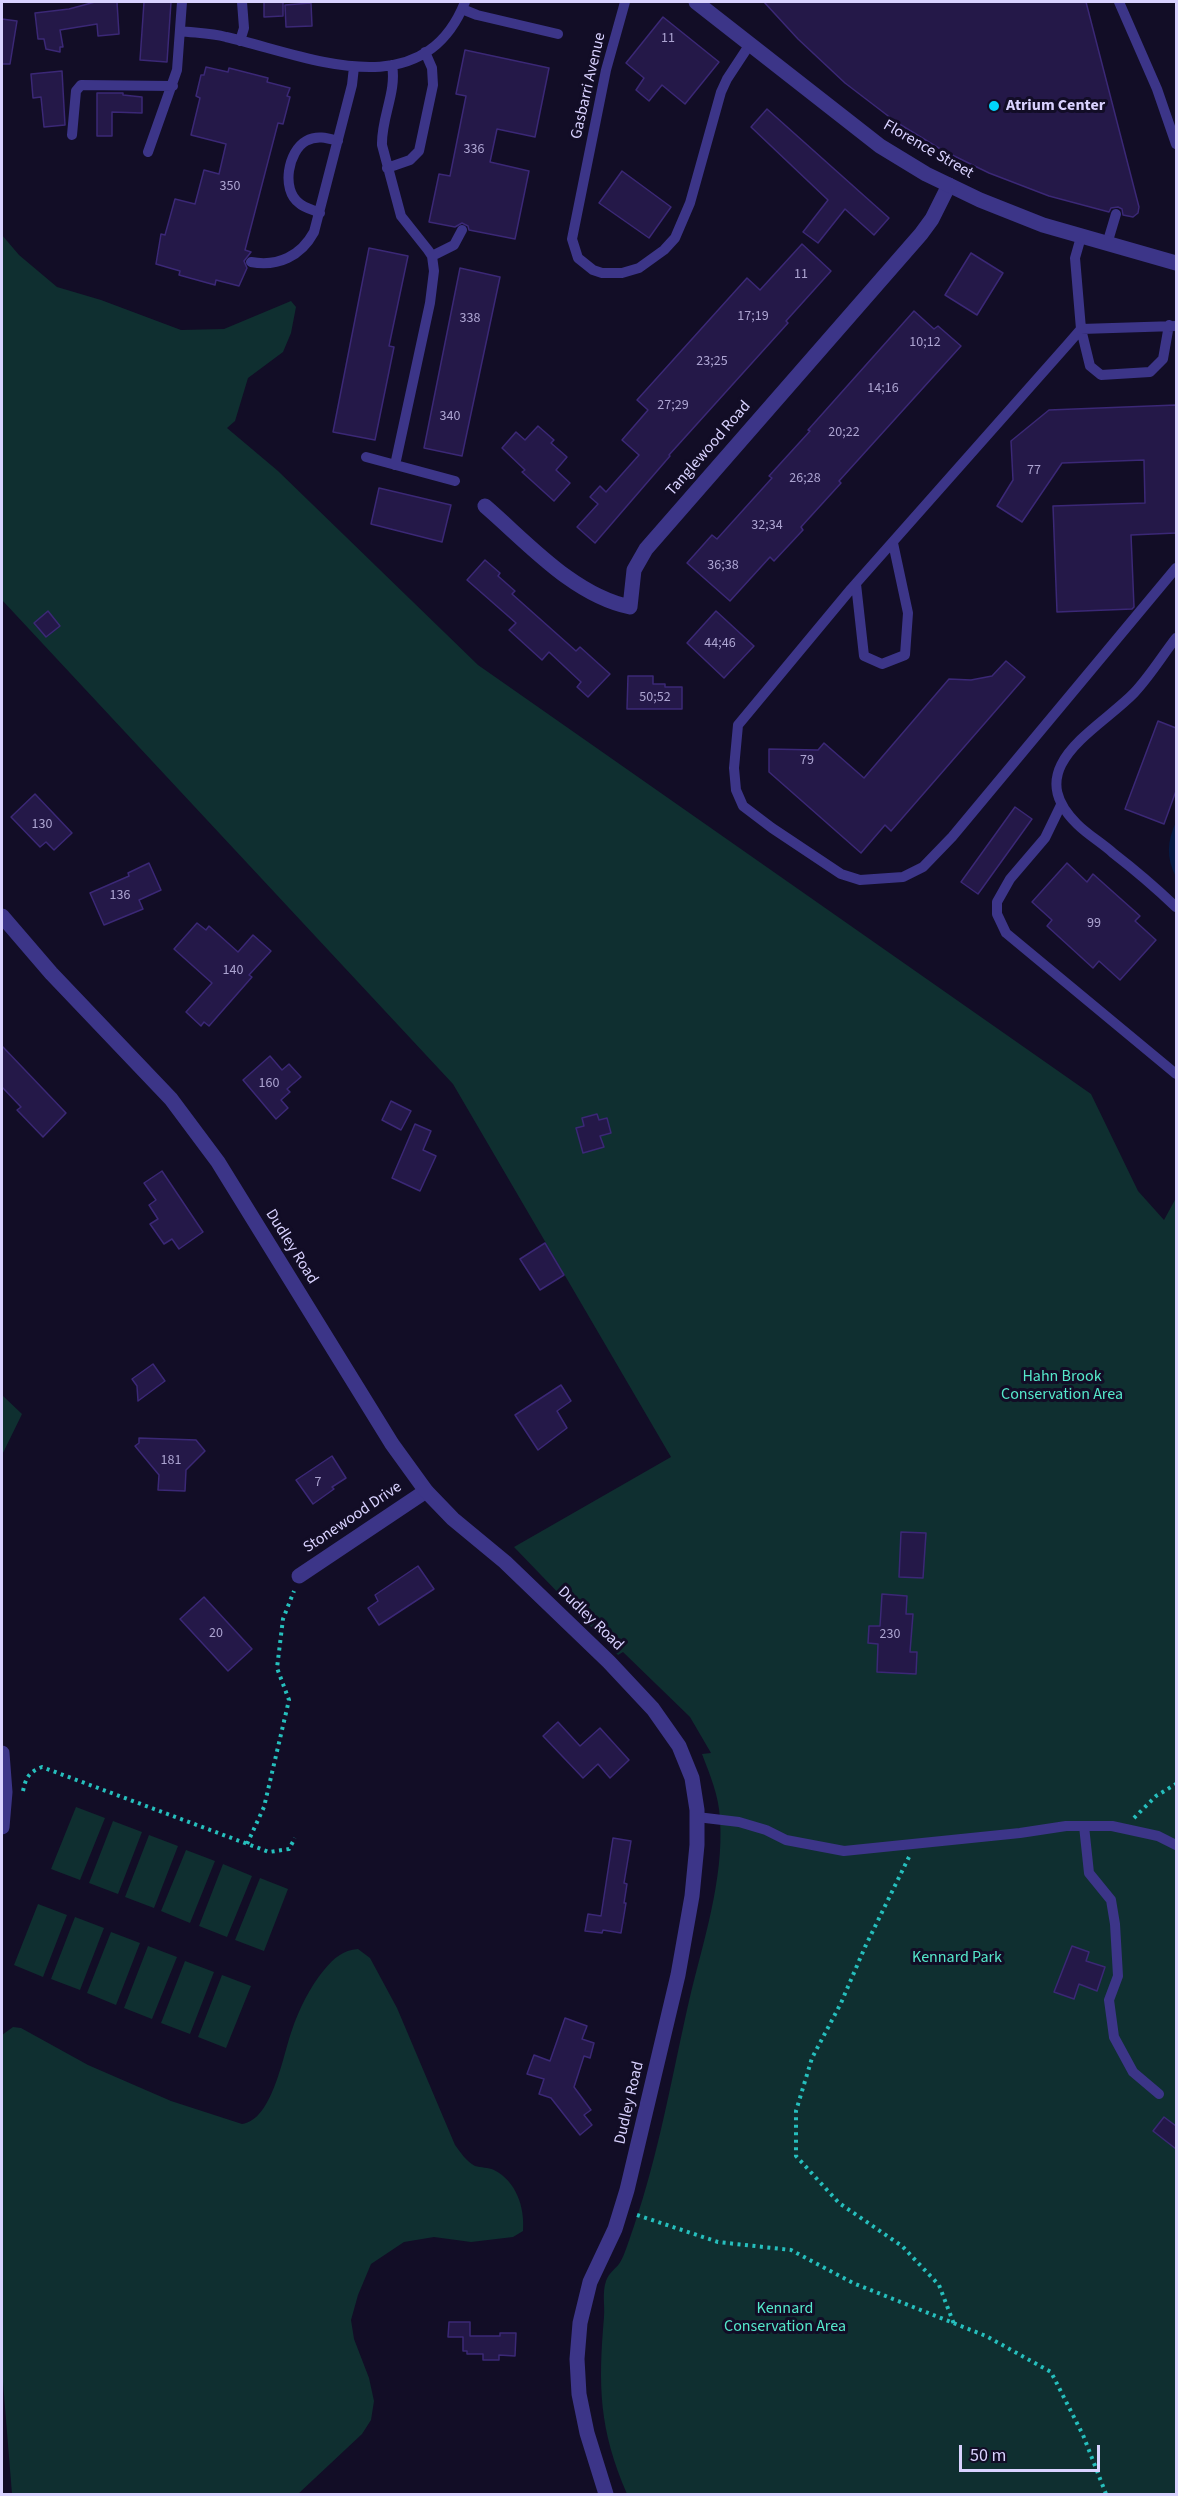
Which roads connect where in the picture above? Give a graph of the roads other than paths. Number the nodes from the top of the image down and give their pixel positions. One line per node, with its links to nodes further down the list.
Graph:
1 (182, 2): 7 (lane)
2 (242, 2): 9 (lane)
3 (625, 2): 10 (lane, Gasbarri Avenue)
4 (1119, 2): 15 (lane)
5 (703, 4): 10 (street, Florence Street)
6 (463, 5): 8 (lane); 11 (lane)
7 (180, 31): 9 (lane); 14 (lane)
8 (558, 34)
9 (240, 41): 13 (lane)
10 (750, 44): 21 (street, Florence Street)
11 (425, 52): 12 (lane); 20 (lane)
12 (392, 65): 13 (lane); 20 (lane)
13 (354, 67): 17 (lane)
14 (173, 86): 16 (lane); 19 (lane)
15 (1174, 127): 18 (lane)
16 (72, 135)
17 (338, 141): 22 (lane); 22 (lane)
18 (1176, 144)
19 (148, 152)
20 (387, 168): 27 (lane)
21 (949, 185): 25 (street, Florence Street); 35 (street, Tanglewood Road)
22 (320, 213): 28 (lane)
23 (1116, 214): 26 (lane)
24 (462, 230): 27 (lane)
25 (1081, 237): 26 (street, Florence Street); 31 (lane)
26 (1107, 244): 29 (street, Florence Street)
27 (432, 256): 33 (lane)
28 (251, 262)
29 (1176, 263)
30 (1173, 326): 31 (lane); 31 (lane)
31 (1081, 330): 36 (lane)
32 (366, 458): 33 (lane)
33 (395, 465): 34 (lane)
34 (455, 481)
35 (485, 506)
36 (893, 543): 38 (lane); 38 (lane)
37 (1176, 568): 38 (lane)
38 (856, 584)
39 (1176, 638): 40 (lane)
40 (1061, 805): 41 (lane); 43 (lane)
41 (1176, 907)
42 (2, 916): 44 (street, Dudley Road)
43 (1176, 1074)
44 (426, 1491): 45 (street, Stonewood Drive); 47 (street, Dudley Road)
45 (299, 1576)
46 (2, 1754): 48 (street)
47 (697, 1817): 49 (lane); 52 (street, Dudley Road)
48 (2, 1820)
49 (1084, 1826): 50 (lane); 51 (lane)
50 (1176, 1845)
51 (1159, 2094)
52 (606, 2494)

